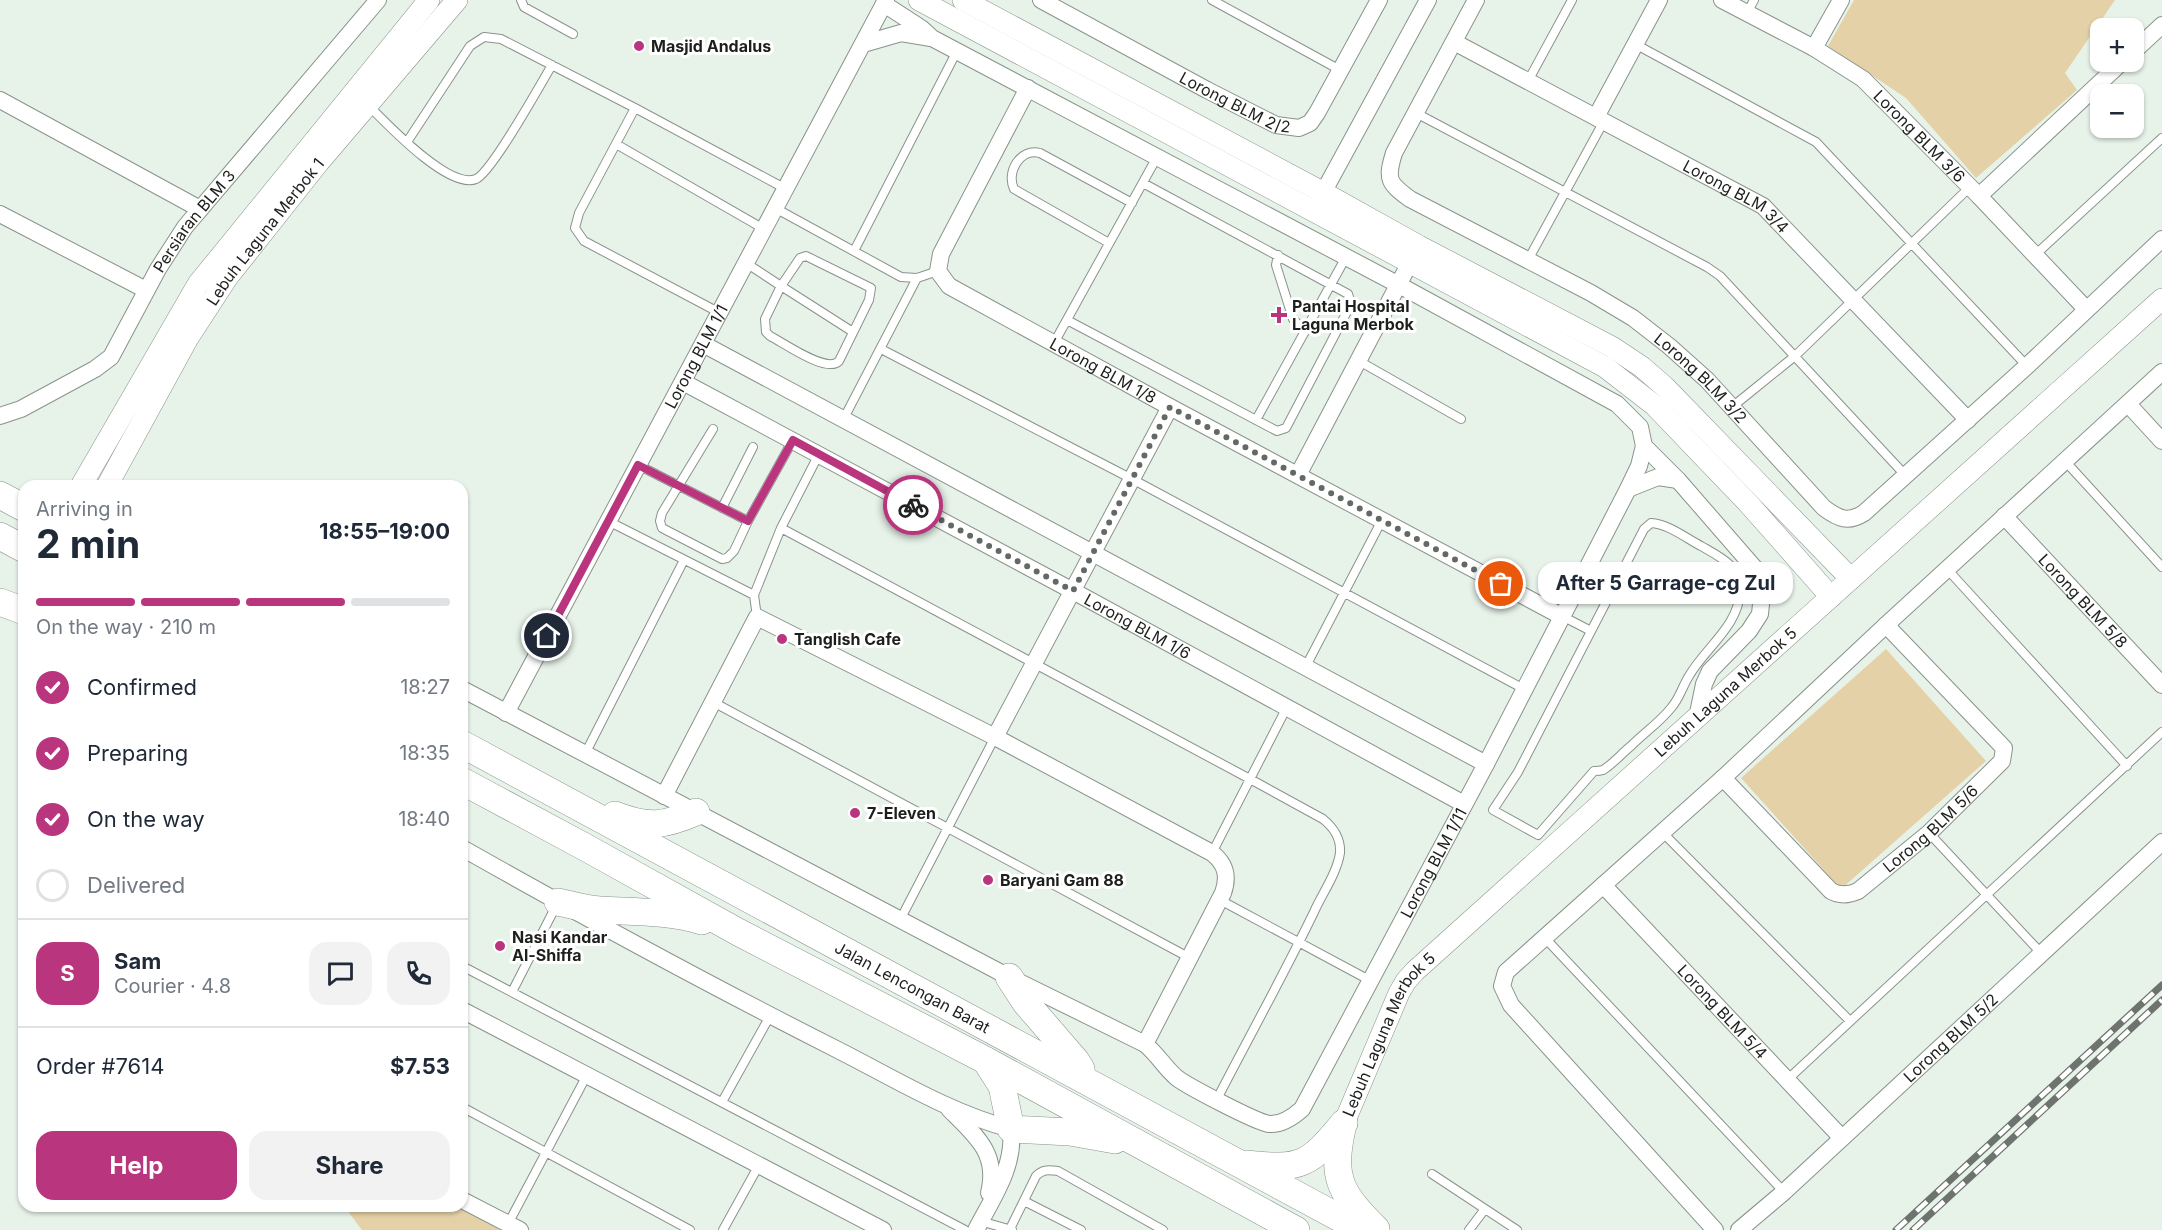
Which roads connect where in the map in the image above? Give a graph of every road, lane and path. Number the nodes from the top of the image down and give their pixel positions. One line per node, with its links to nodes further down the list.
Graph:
1 (429, 0): 101 (street, Lebuh Laguna Merbok 1)
2 (457, 0): 33 (street, Lebuh Laguna Merbok 1)
3 (520, 0): 19 (lane)
4 (919, 0): 45 (street)
5 (963, 0): 45 (street)
6 (1041, 0): 28 (street, Lorong BLM 2/2)
7 (1212, 0): 28 (lane)
8 (1379, 0): 28 (street, Lorong BLM 2/2)
9 (1428, 0): 45 (street)
10 (1476, 0): 21 (street, Lorong BLM 3/2)
11 (1572, 0): 30 (lane)
12 (1659, 0): 24 (street)
13 (1722, 0): 17 (street, Lorong BLM 3/6)
14 (1841, 0): 25 (street)
15 (373, 2): 47 (street, Persiaran BLM 3)
16 (885, 2): 20 (street); 23 (street, Lorong BLM 1/1)
17 (1751, 7): 25 (street, Lorong BLM 3/6)
18 (2162, 25): 22 (street)
19 (573, 34)
20 (932, 38): 23 (street); 26 (street)
21 (1454, 42): 30 (street, Lorong BLM 3/4); 35 (street, Lorong BLM 3/2)
22 (2144, 42)
23 (863, 44): 42 (street, Lorong BLM 1/1)
24 (1635, 44): 36 (street); 53 (lane)
25 (1814, 48): 44 (street, Lorong BLM 3/6)
26 (957, 51): 31 (street); 54 (lane)
27 (552, 65): 34 (lane); 38 (lane); 38 (lane)
28 (1340, 70)
29 (2111, 72): 44 (street)
30 (1528, 81): 36 (street, Lorong BLM 3/4)
31 (1028, 88): 40 (street); 61 (street)
32 (0, 100): 47 (street)
33 (369, 106): 38 (lane); 102 (street, Lebuh Laguna Merbok 1)
34 (635, 108): 39 (lane); 42 (lane)
35 (1416, 112): 43 (lane); 59 (street, Lorong BLM 3/2)
36 (1600, 119): 43 (lane); 67 (street, Lorong BLM 3/4)
37 (2162, 138): 57 (lane)
38 (407, 142)
39 (616, 144): 50 (lane); 70 (lane)
40 (1157, 157): 41 (lane); 58 (street)
41 (1143, 183): 46 (lane); 56 (lane)
42 (786, 189): 48 (street, Lorong BLM 1/1)
43 (1566, 191): 59 (lane); 77 (lane)
44 (1974, 191): 53 (lane); 57 (street, Lorong BLM 3/6)
45 (1318, 202): 55 (street)
46 (1132, 203): 52 (lane); 52 (lane)
47 (200, 208): 66 (street, Persiaran BLM 3)
48 (775, 208): 50 (street, Lorong BLM 1/1); 54 (lane)
49 (0, 214): 66 (street)
50 (765, 229): 60 (street, Lorong BLM 1/1)
51 (2162, 239): 69 (street, Lorong BLM 3/2)
52 (1110, 243): 71 (lane)
53 (1911, 244): 67 (lane); 79 (lane)
54 (854, 251): 62 (lane)
55 (1415, 254): 64 (street); 120 (street); 124 (street)
56 (1278, 255): 63 (lane); 73 (lane)
57 (2035, 255): 69 (street, Lorong BLM 3/6)
58 (1346, 257): 63 (lane); 64 (street)
59 (1528, 260): 84 (street, Lorong BLM 3/2)
60 (746, 263): 65 (lane); 70 (street, Lorong BLM 1/1)
61 (938, 271): 62 (lane); 74 (street, Lorong BLM 1/8)
62 (917, 278): 76 (lane)
63 (1331, 284): 73 (lane); 87 (lane)
64 (1399, 285): 78 (street); 93 (street)
65 (781, 286): 72 (lane); 72 (lane); 72 (lane)
66 (146, 290): 85 (street, Persiaran BLM 3)
67 (1853, 299): 77 (lane); 89 (street, Lorong BLM 3/4)
68 (2162, 299): 120 (street, Lebuh Laguna Merbok 5)
69 (2086, 309): 79 (street, Lorong BLM 3/2)
70 (720, 313): 75 (street, Lorong BLM 1/1)
71 (1067, 320): 74 (lane); 87 (lane)
72 (853, 332)
73 (1305, 332): 87 (lane)
74 (1054, 343): 83 (street, Lorong BLM 1/8)
75 (703, 344): 81 (street, Lorong BLM 1/1); 86 (street)
76 (881, 349): 86 (lane); 100 (lane)
77 (1795, 356): 84 (lane); 99 (lane)
78 (1359, 361): 88 (lane); 98 (street)
79 (2028, 366): 89 (street, Lorong BLM 3/2)
80 (2162, 372): 82 (street)
81 (683, 382): 91 (street, Lorong BLM 1/6); 97 (street, Lorong BLM 1/1)
82 (2128, 404): 92 (street); 96 (street)
83 (1170, 407): 98 (street, Lorong BLM 1/8); 100 (street)
84 (1732, 407): 99 (street, Lorong BLM 3/2)
85 (0, 416)
86 (843, 420): 116 (street)
87 (1256, 420)
88 (1461, 420)
89 (1968, 420): 99 (street, Lorong BLM 3/2)
90 (713, 429): 104 (lane)
91 (793, 440): 95 (street, Lorong BLM 1/6); 112 (lane)
92 (2162, 441)
93 (1644, 446): 103 (street); 105 (street, Lorong BLM 1/11)
94 (753, 447): 108 (lane)
95 (819, 454): 113 (lane); 121 (street, Lorong BLM 1/6)
96 (2065, 461): 109 (street); 118 (lane)
97 (638, 465): 104 (lane); 111 (street, Lorong BLM 1/1)
98 (1298, 476): 110 (street, Lorong BLM 1/8)
99 (1906, 477)
100 (1132, 479): 116 (street); 122 (lane)
101 (84, 480)
102 (114, 480)
103 (1678, 480): 105 (street); 139 (street)
104 (678, 486): 108 (lane); 112 (lane)
105 (1628, 489): 127 (street, Lorong BLM 1/11)
106 (0, 495): 107 (highway)
107 (18, 505)
108 (722, 508): 112 (lane)
109 (2004, 516): 119 (street); 133 (street, Lorong BLM 5/8)
110 (1382, 520): 122 (lane); 127 (street, Lorong BLM 1/8)
111 (608, 521): 117 (lane); 138 (street, Lorong BLM 1/1)
112 (748, 521)
113 (781, 528): 123 (lane); 131 (lane)
114 (0, 536): 115 (highway)
115 (18, 546)
116 (1092, 554): 121 (street); 132 (street)
117 (684, 560): 123 (lane); 143 (lane)
118 (2162, 567)
119 (1947, 569): 129 (street); 145 (lane)
120 (1851, 579): 124 (street, Lebuh Laguna Merbok 5)
121 (1073, 591): 131 (street); 137 (street, Lorong BLM 1/6)
122 (1344, 594): 132 (lane); 134 (lane)
123 (754, 595): 128 (lane)
124 (1831, 597): 139 (street, Lebuh Laguna Merbok 5)
125 (0, 602): 126 (highway)
126 (18, 610)
127 (1561, 616): 130 (lane); 134 (street, Lorong BLM 1/11)
128 (757, 617): 136 (street); 141 (street)
129 (1886, 625): 146 (street); 155 (street, Lorong BLM 5/6)
130 (1591, 631): 130 (lane)
131 (1034, 664): 141 (street); 147 (lane)
132 (1305, 668): 144 (street)
133 (2162, 685)
134 (1524, 689): 144 (street, Lorong BLM 1/11)
135 (468, 692): 138 (street, Lorong BLM 1/11)
136 (713, 702): 149 (street); 153 (lane)
137 (1287, 707): 147 (lane); 150 (street, Lorong BLM 1/6)
138 (506, 712): 143 (street, Lorong BLM 1/11)
139 (1697, 718): 185 (street, Lebuh Laguna Merbok 5)
140 (2162, 732): 145 (lane)
141 (995, 737): 153 (lane); 158 (street)
142 (468, 747): 151 (highway, Jalan Lencongan Barat)
143 (585, 754): 149 (street, Lorong BLM 1/11)
144 (1486, 764): 150 (street, Lorong BLM 1/11)
145 (2127, 766): 160 (lane)
146 (1724, 778): 154 (street); 155 (street, Lorong BLM 5/6)
147 (1250, 779): 158 (lane); 166 (lane)
148 (468, 784): 164 (highway, Jalan Lencongan Barat)
149 (664, 796): 152 (street, Lorong BLM 1/11)
150 (1464, 804): 171 (street, Lorong BLM 1/11)
151 (579, 809): 152 (highway); 179 (highway, Jalan Lencongan Barat)
152 (696, 812): 163 (street, Lorong BLM 1/11)
153 (947, 828): 163 (lane); 168 (lane)
154 (1663, 833): 159 (street); 175 (lane)
155 (1929, 833): 160 (lane)
156 (2162, 842): 167 (street, Lorong BLM 5/2)
157 (468, 851): 162 (street)
158 (1212, 853): 161 (street)
159 (1603, 885): 165 (street); 180 (street, Lorong BLM 5/4)
160 (1986, 896): 167 (lane); 175 (lane)
161 (1220, 900): 166 (lane); 168 (street)
162 (558, 902): 164 (highway); 172 (lane); 174 (street)
163 (900, 920): 170 (street, Lorong BLM 1/11)
164 (738, 932): 177 (highway, Jalan Lencongan Barat)
165 (1544, 937): 193 (lane); 211 (street)
166 (1299, 943): 171 (lane); 181 (lane)
167 (2041, 953): 187 (street, Lorong BLM 5/2)
168 (1190, 958): 176 (street)
169 (468, 969): 172 (lane)
170 (1009, 977): 176 (street, Lorong BLM 1/11); 179 (highway)
171 (1371, 981): 181 (street, Lorong BLM 1/11)
172 (512, 992): 182 (lane)
173 (468, 1013): 178 (street)
174 (770, 1016): 182 (lane); 183 (street)
175 (1850, 1021): 180 (lane)
176 (1144, 1044): 181 (street, Lorong BLM 1/11)
177 (985, 1060): 186 (highway); 188 (highway, Jalan Lencongan Barat)
178 (587, 1075): 189 (lane); 191 (street)
179 (1082, 1078): 190 (highway, Jalan Lencongan Barat)
180 (1787, 1080): 187 (street, Lorong BLM 5/4)
181 (1217, 1100)
182 (722, 1102): 203 (lane)
183 (942, 1103): 186 (street); 197 (street)
184 (468, 1110): 189 (lane)
185 (1344, 1123): 190 (highway); 208 (highway)
186 (1011, 1128): 188 (highway); 197 (street)
187 (1841, 1137): 193 (street, Lorong BLM 5/2)
188 (1146, 1148): 206 (highway, Jalan Lencongan Barat)
189 (545, 1151): 198 (lane); 200 (lane)
190 (1233, 1162): 207 (highway, Jalan Lencongan Barat)
191 (759, 1165): 201 (lane); 202 (street)
192 (1432, 1174): 196 (lane)
193 (1784, 1192): 212 (street, Lorong BLM 5/2)
194 (1024, 1201): 199 (lane); 204 (lane); 205 (lane)
195 (468, 1203): 198 (street)
196 (1485, 1209): 209 (lane); 210 (lane)
197 (980, 1222): 199 (lane)
198 (514, 1227)
199 (1011, 1229)
200 (690, 1230)
201 (723, 1230)
202 (882, 1230)
203 (965, 1230)
204 (1081, 1230)
205 (1163, 1230)
206 (1296, 1230)
207 (1362, 1230)
208 (1377, 1230)
209 (1469, 1230)
210 (1517, 1230)
211 (1715, 1230)
212 (1739, 1230)

